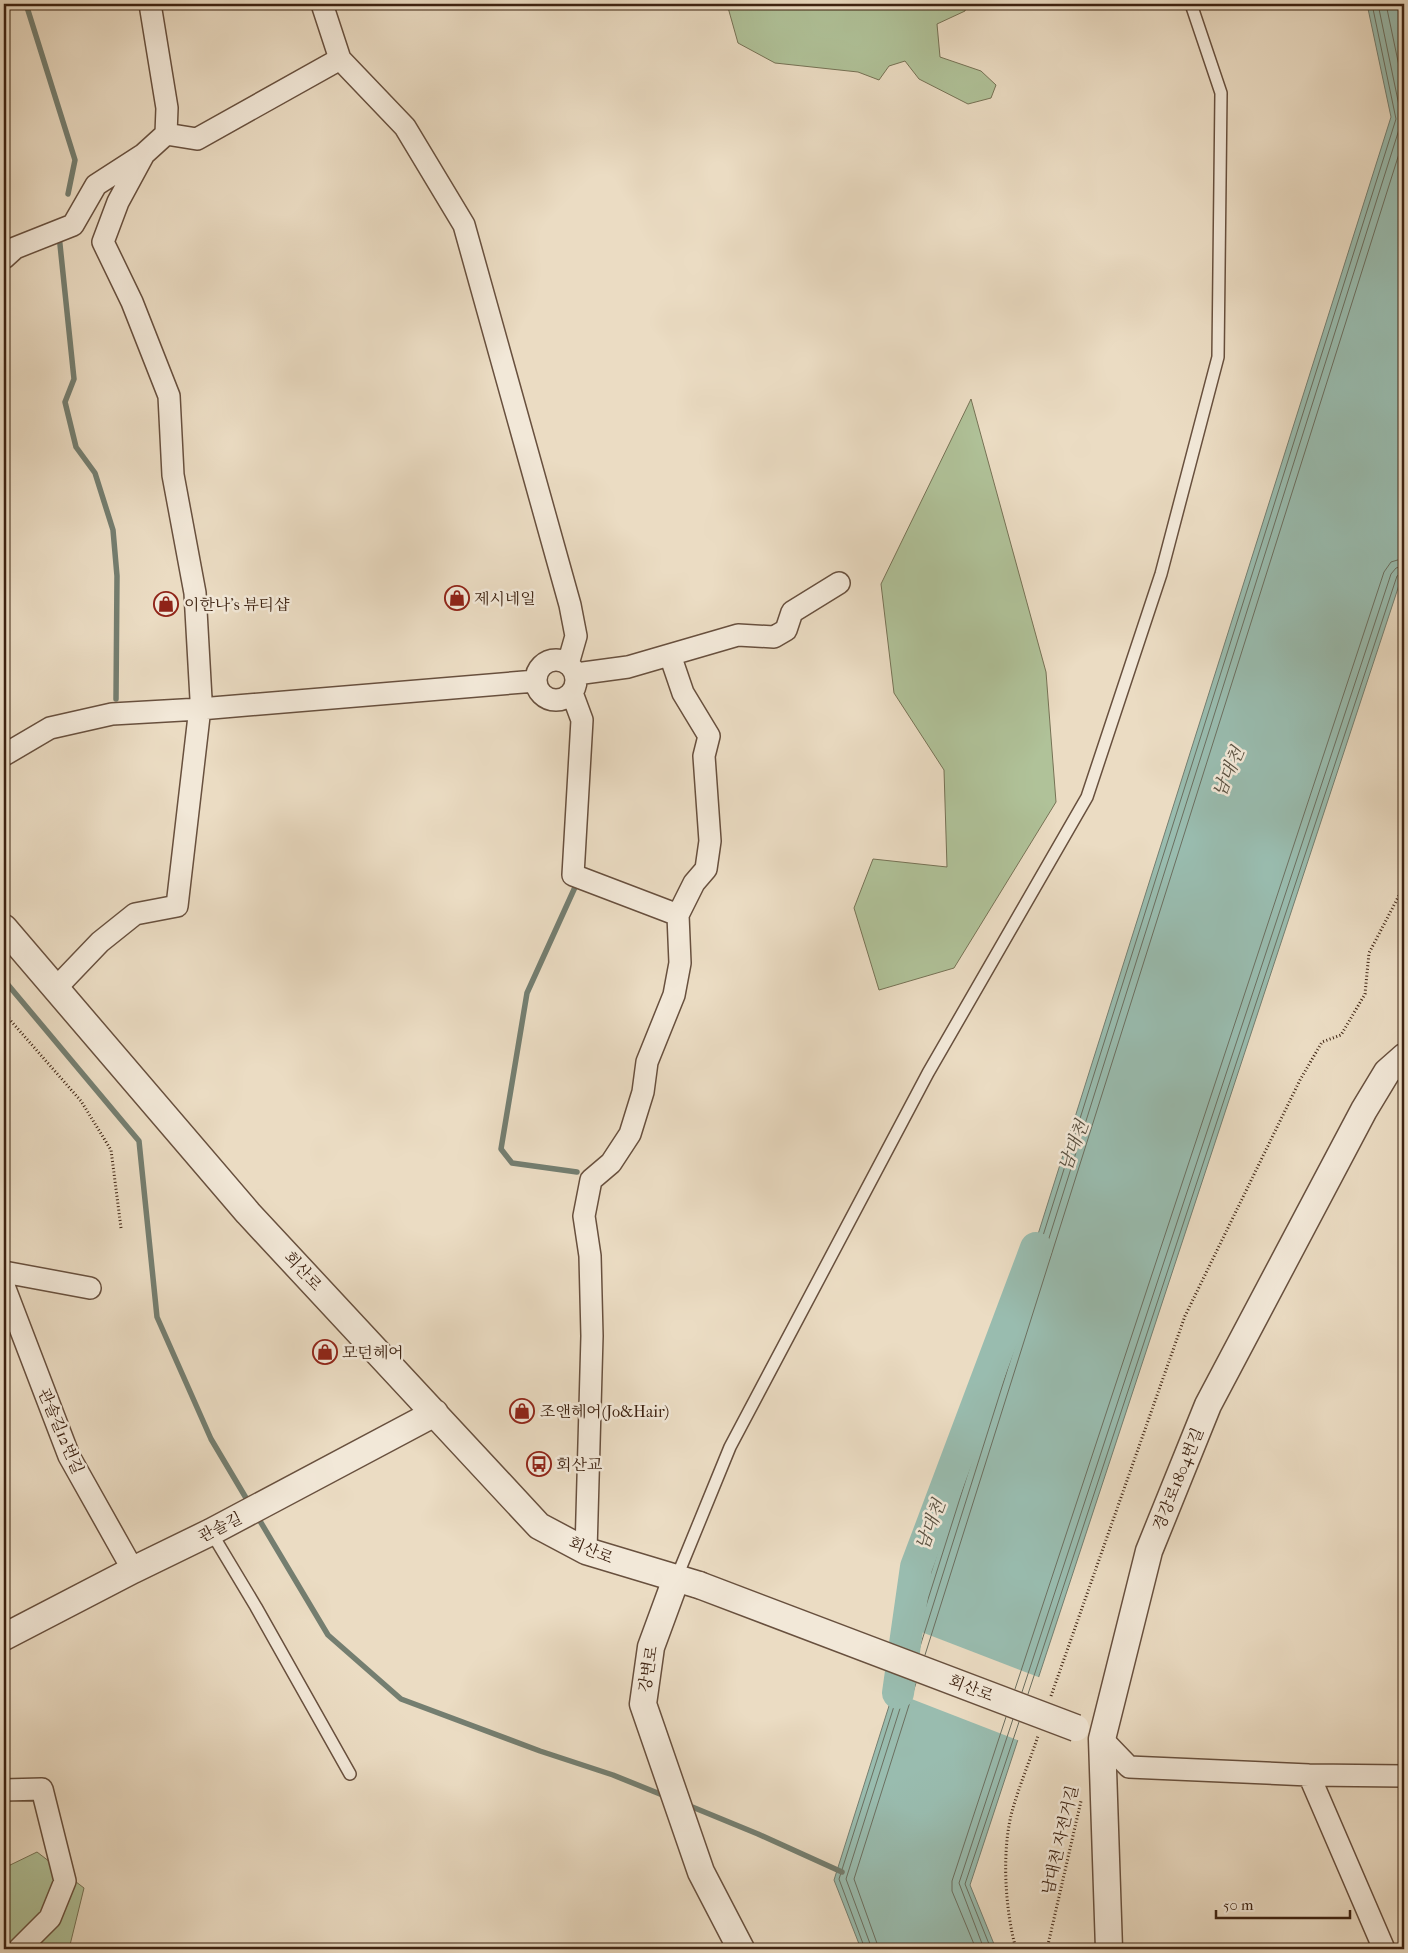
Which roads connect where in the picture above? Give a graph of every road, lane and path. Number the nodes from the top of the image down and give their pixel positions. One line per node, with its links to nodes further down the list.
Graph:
1 (150, 4): 5 (street)
2 (322, 4): 4 (street)
3 (1191, 4): 28 (lane)
4 (340, 59): 5 (street); 10 (street)
5 (166, 134): 6 (street)
6 (144, 154): 7 (street); 12 (street)
7 (4, 258)
8 (840, 583): 9 (street)
9 (670, 655): 10 (street); 15 (street)
10 (572, 677): 11 (street); 11 (street); 15 (street)
11 (536, 681): 12 (street)
12 (200, 709): 13 (street); 17 (street)
13 (4, 755)
14 (1404, 886): 30 (path)
15 (678, 915): 26 (street)
16 (4, 928): 17 (street, 회산로)
17 (56, 989): 24 (street, 회산로)
18 (4, 1012): 20 (path)
19 (1404, 1057): 32 (street, 경강로1804번길)
20 (121, 1228)
21 (4, 1272): 23 (street)
22 (4, 1286): 27 (street, 관솔길12번길)
23 (90, 1288)
24 (435, 1413): 25 (street, 관솔길); 26 (street, 회산로)
25 (211, 1532): 27 (street, 관솔길); 33 (lane)
26 (586, 1551): 28 (street, 회산로)
27 (133, 1570): 29 (street, 관솔길)
28 (688, 1582): 32 (street, 회산로, bridge); 39 (street, 강변로)
29 (4, 1637)
30 (1049, 1704)
31 (1040, 1731): 40 (path)
32 (1102, 1739): 34 (street, 회산로); 42 (street, 경강로1804번길)
33 (350, 1774)
34 (1309, 1775): 35 (street, 회산로); 43 (street)
35 (1404, 1776)
36 (4, 1790): 38 (street)
37 (1083, 1792): 41 (path, 남대천 자전거길)
38 (19, 1949)
39 (741, 1949)
40 (1016, 1949)
41 (1047, 1949)
42 (1109, 1949)
43 (1384, 1949)

